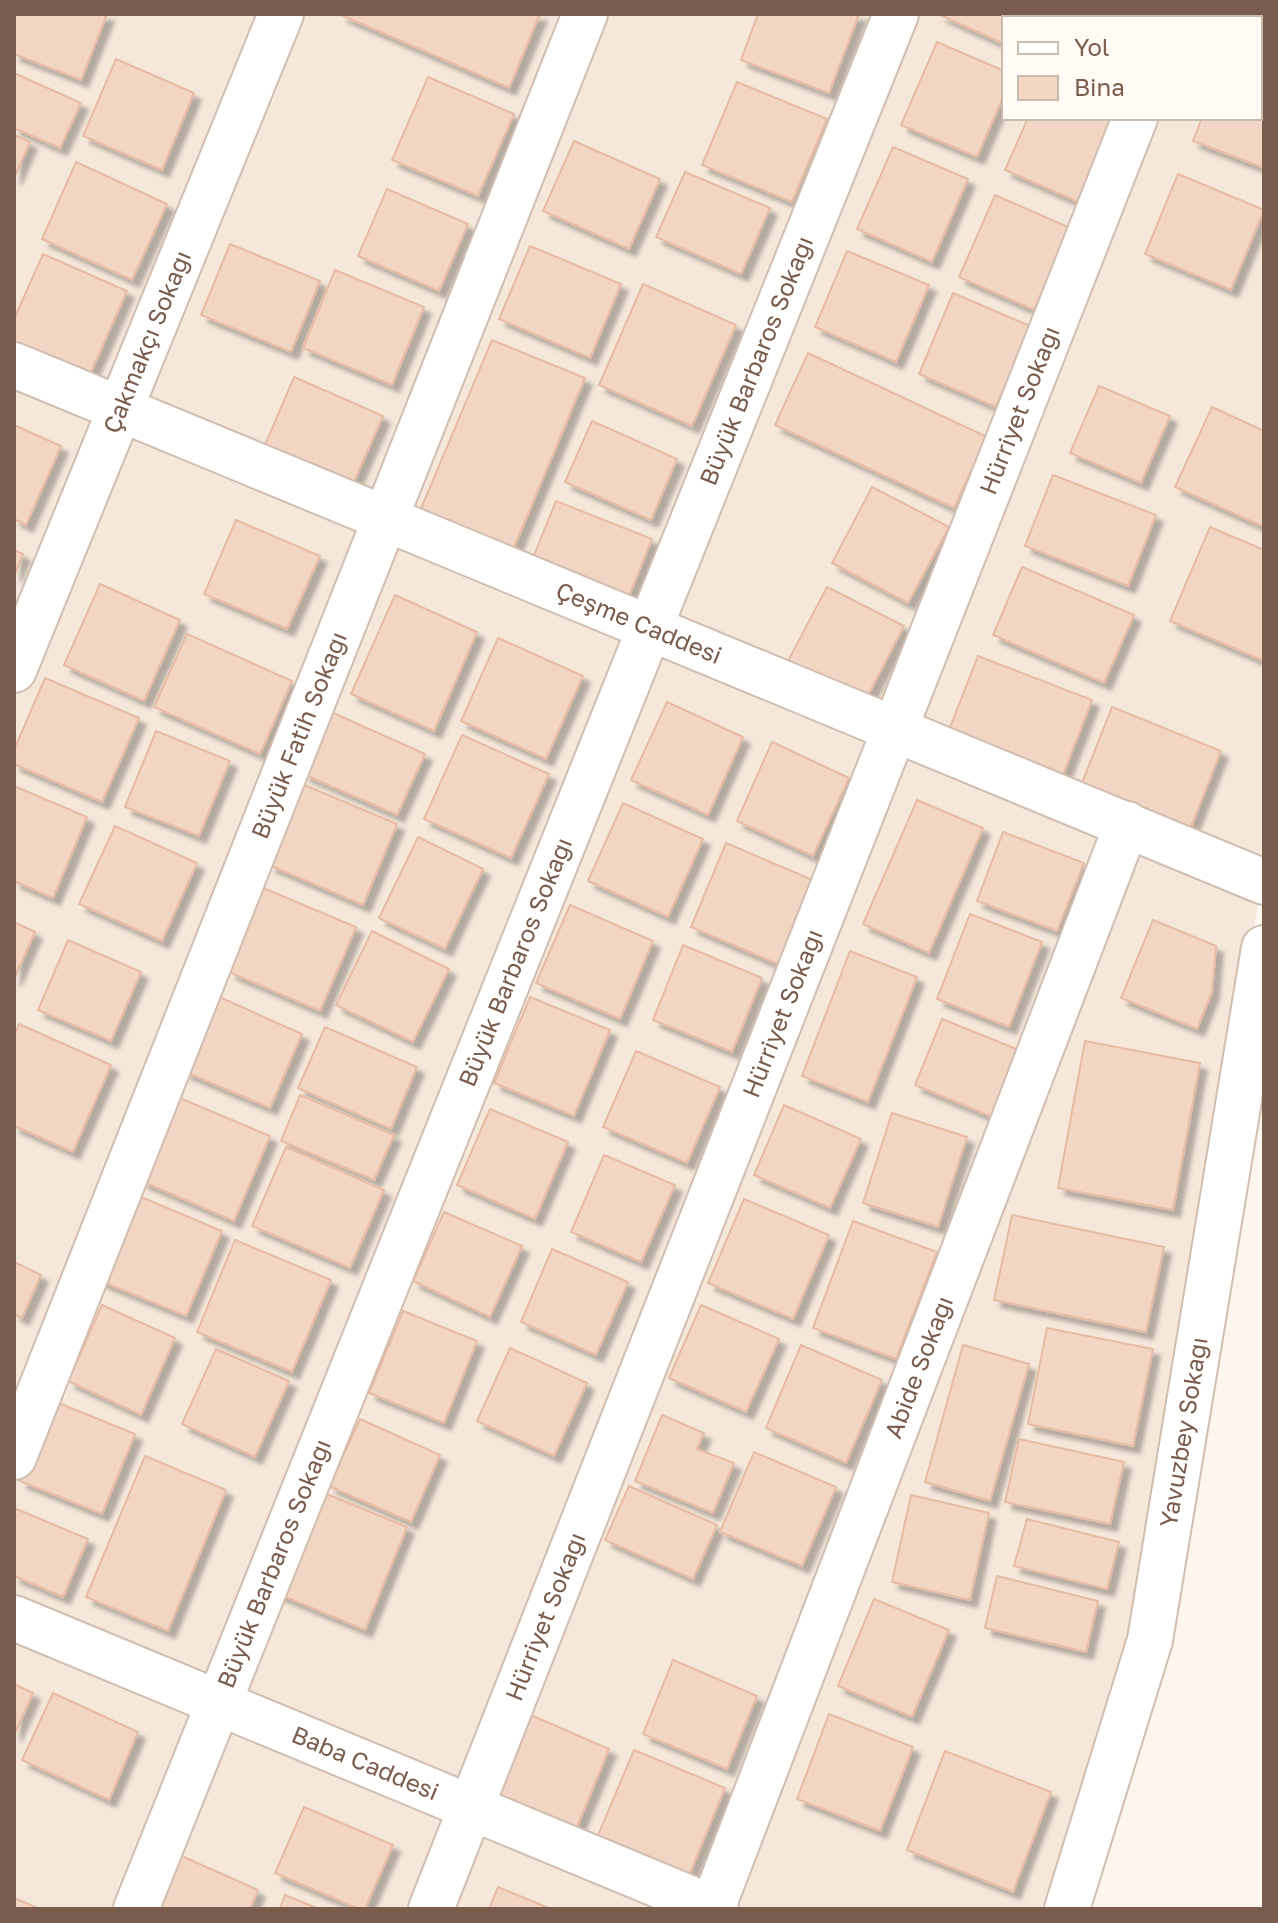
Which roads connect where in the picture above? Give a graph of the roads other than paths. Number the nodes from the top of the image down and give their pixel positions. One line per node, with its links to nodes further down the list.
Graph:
1 (281, 14): 6 (street, Çakmakçı Sokağı)
2 (585, 14): 7 (street, Büyük Fatih Sokağı)
3 (896, 14): 8 (street, Büyük Barbaros Sokağı)
4 (1134, 120): 10 (street, Hürriyet Sokağı)
5 (14, 365): 6 (street, Çeşme Caddesi)
6 (120, 409): 7 (street, Çeşme Caddesi); 9 (street, Çakmakçı Sokağı)
7 (385, 518): 8 (street, Çeşme Caddesi); 14 (street, Büyük Fatih Sokağı)
8 (650, 628): 10 (street, Çeşme Caddesi); 16 (street, Büyük Barbaros Sokağı)
9 (14, 670)
10 (895, 729): 11 (street, Çeşme Caddesi); 17 (street, Hürriyet Sokağı)
11 (1127, 824): 12 (street, Çeşme Caddesi); 18 (street, Abide Sokağı)
12 (1264, 882)
13 (1264, 948): 21 (street, Yavuzbey Sokağı)
14 (14, 1457)
15 (14, 1618): 16 (street, Baba Caddesi)
16 (219, 1703): 17 (street, Baba Caddesi); 19 (street, Büyük Barbaros Sokağı)
17 (471, 1808): 18 (street, Baba Caddesi); 20 (street, Hürriyet Sokağı)
18 (713, 1908)
19 (136, 1909)
20 (431, 1909)
21 (1067, 1909)

